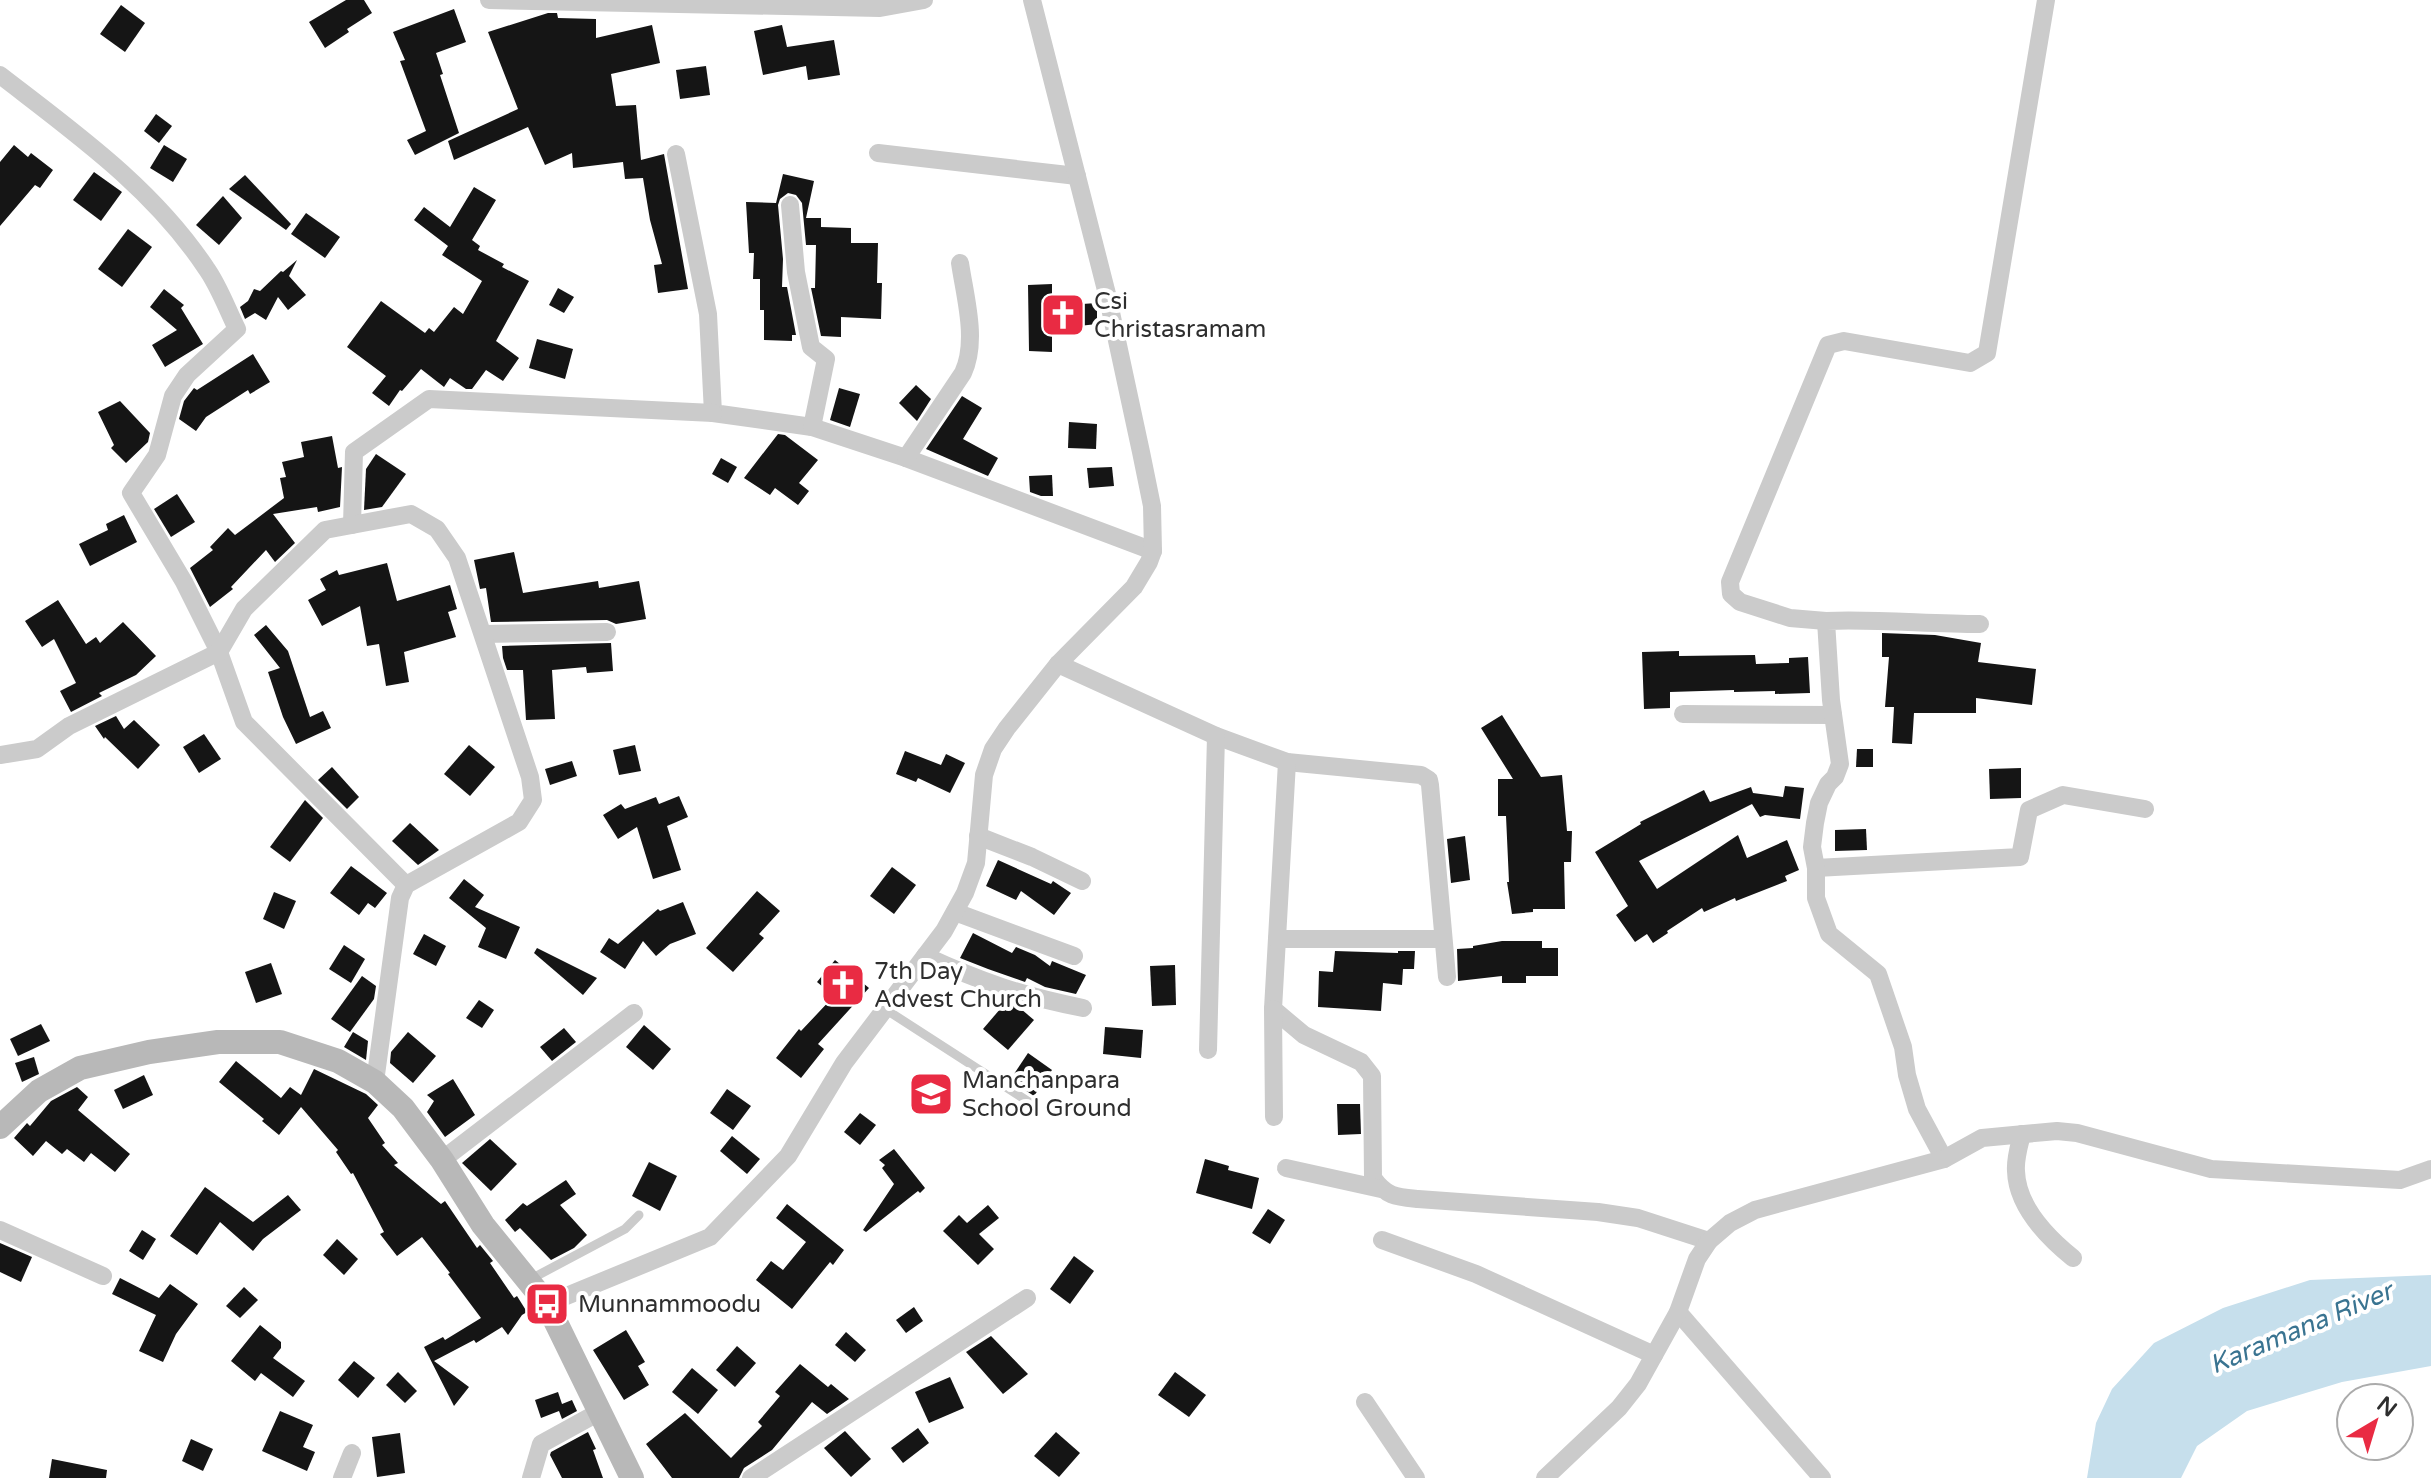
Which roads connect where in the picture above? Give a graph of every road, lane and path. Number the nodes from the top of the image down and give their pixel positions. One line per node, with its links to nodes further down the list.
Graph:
1 (489, 0): 5 (street)
2 (924, 0): 5 (street)
3 (1032, 0): 9 (street)
4 (2046, 0): 17 (street)
5 (878, 4)
6 (0, 75): 21 (street)
7 (878, 153): 9 (street)
8 (676, 154): 12 (street)
9 (1077, 176): 16 (street)
10 (790, 205): 13 (street)
11 (960, 263): 14 (street)
12 (713, 413): 13 (street); 15 (street)
13 (812, 427): 14 (street)
14 (906, 458): 16 (street)
15 (352, 525): 20 (street); 21 (street)
16 (1153, 551): 22 (street)
17 (1826, 621): 18 (street); 24 (street)
18 (1980, 624)
19 (607, 632): 20 (street)
20 (483, 634): 32 (street)
21 (219, 652): 26 (street); 32 (street)
22 (1058, 664): 25 (street); 29 (street)
23 (1683, 714): 24 (street)
24 (1833, 715): 30 (street)
25 (1216, 736): 27 (street); 43 (street)
26 (0, 755)
27 (1287, 762): 34 (street); 35 (street)
28 (2145, 809): 30 (street)
29 (978, 836): 31 (street); 33 (street)
30 (1816, 868): 49 (street)
31 (1082, 881)
32 (406, 885): 44 (street)
33 (955, 912): 36 (street); 37 (street)
34 (1277, 939): 35 (street); 41 (street)
35 (1443, 939): 38 (street)
36 (925, 956): 39 (street); 40 (street)
37 (1074, 956)
38 (1447, 977)
39 (1083, 1008)
40 (885, 1009): 45 (lane); 62 (street)
41 (1273, 1009): 46 (street); 53 (street)
42 (634, 1013): 50 (street)
43 (1208, 1050)
44 (375, 1082): 47 (main road); 50 (main road)
45 (1029, 1102)
46 (1274, 1117)
47 (0, 1127)
48 (2022, 1134): 49 (street); 52 (street); 58 (street)
49 (1944, 1159): 57 (street)
50 (442, 1160): 60 (main road)
51 (1286, 1168): 53 (street)
52 (2431, 1169)
53 (1381, 1189): 57 (street)
54 (639, 1215): 60 (lane)
55 (0, 1230): 59 (street)
56 (1382, 1240): 64 (street)
57 (1709, 1241): 63 (street)
58 (2073, 1258)
59 (103, 1276)
60 (529, 1280): 62 (main road)
61 (1027, 1298): 71 (street)
62 (547, 1304): 66 (main road)
63 (1678, 1312): 64 (street); 74 (street)
64 (1654, 1355): 73 (street)
65 (1365, 1402): 72 (street)
66 (601, 1411): 69 (street); 70 (main road)
67 (352, 1453): 68 (street)
68 (342, 1478)
69 (531, 1478)
70 (632, 1478)
71 (751, 1478)
72 (1416, 1478)
73 (1545, 1478)
74 (1822, 1478)

